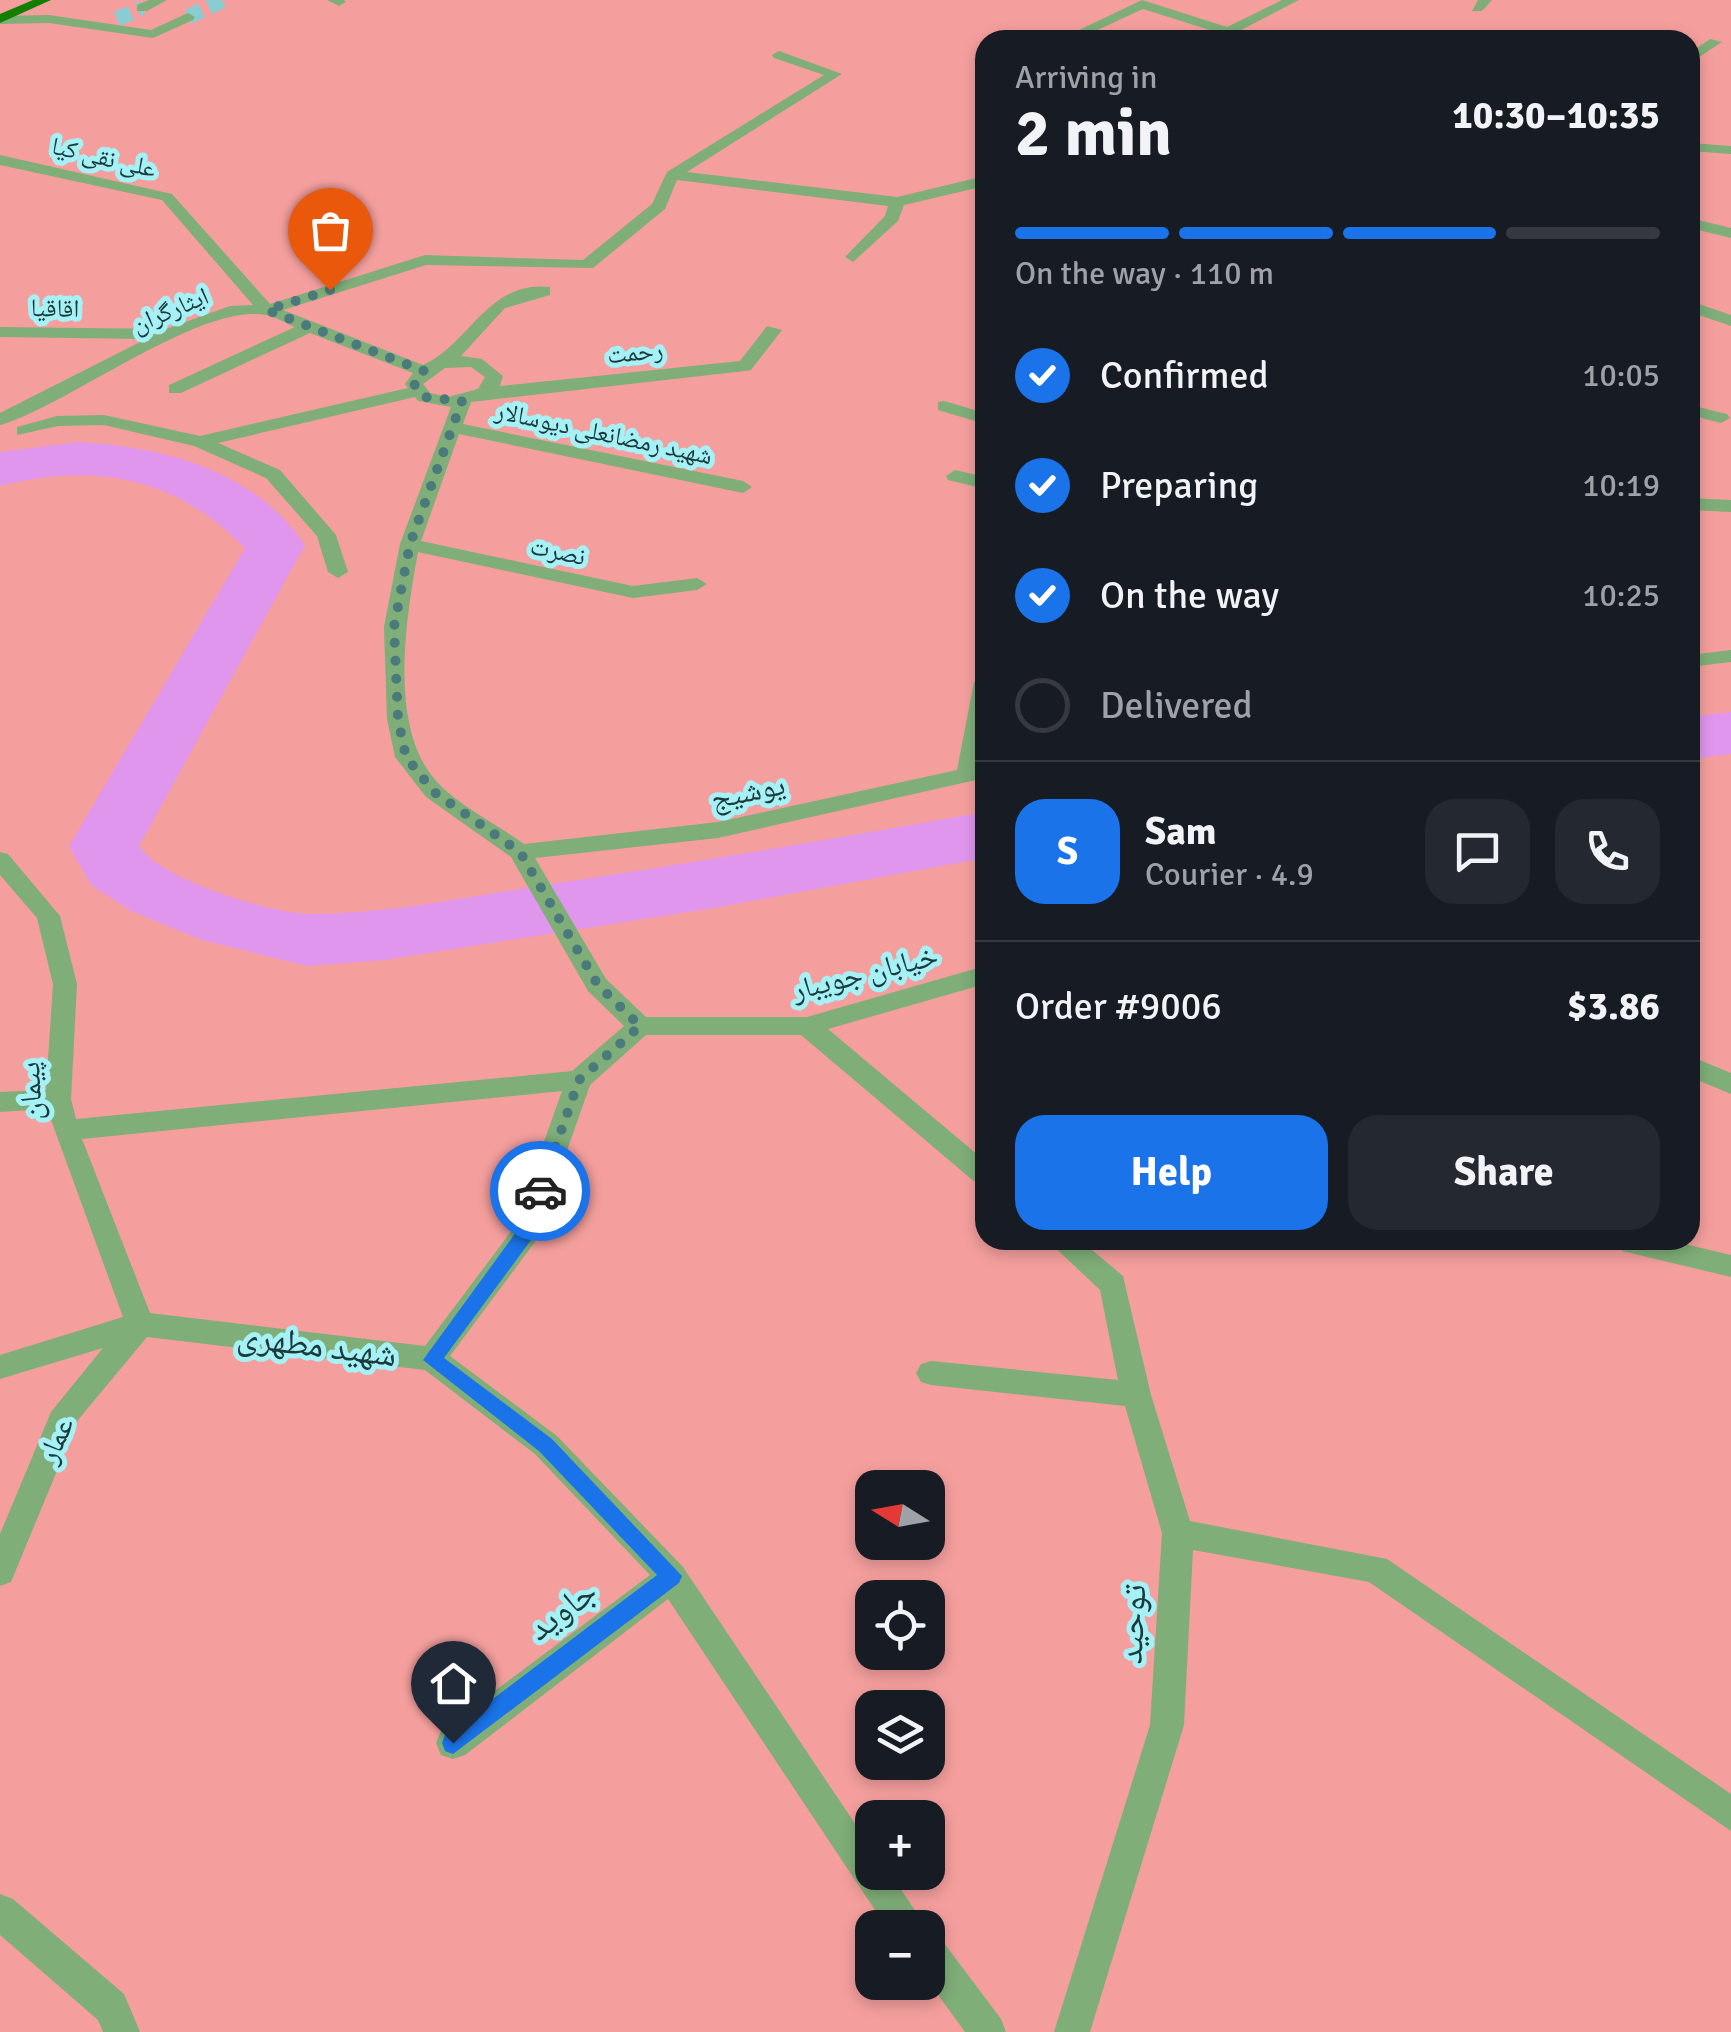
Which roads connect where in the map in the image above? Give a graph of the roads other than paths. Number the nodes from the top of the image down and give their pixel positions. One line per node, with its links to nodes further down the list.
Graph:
1 (44, 0): 4 (main road)
2 (1292, 0): 9 (street)
3 (188, 17): 6 (street)
4 (0, 20): 6 (street)
5 (117, 20): 6 (street)
6 (102, 26)
7 (1086, 30): 8 (street)
8 (1224, 30)
9 (1229, 30)
10 (1715, 42): 11 (street)
11 (1700, 52)
12 (779, 55): 16 (street)
13 (1700, 148): 14 (street)
14 (1731, 150)
15 (0, 160): 23 (street, علی نقی کیا)
16 (672, 176): 18 (street); 23 (street)
17 (975, 182): 18 (street)
18 (896, 202): 21 (street)
19 (1700, 226): 20 (street)
20 (1731, 234)
21 (852, 257)
22 (544, 291): 30 (street)
23 (267, 310): 26 (street, ایثارگران); 29 (street, ایثارگران)
24 (1700, 310): 25 (street)
25 (1731, 321)
26 (308, 327): 31 (street, ایثارگران); 32 (street)
27 (774, 330): 34 (street, رحمت)
28 (0, 332): 29 (street, اقاقیا)
29 (169, 334): 40 (street, ایثارگران)
30 (446, 362): 31 (street); 34 (street)
31 (424, 371): 33 (street)
32 (175, 389)
33 (417, 391): 35 (street); 43 (street)
34 (484, 394): 35 (street, رحمت)
35 (462, 401): 41 (street)
36 (944, 406): 38 (street)
37 (1700, 413): 39 (street)
38 (975, 416)
39 (1721, 418)
40 (0, 420)
41 (454, 428): 46 (street, شهید رمضانعلی دیوسالار); 49 (street)
42 (22, 431): 43 (street)
43 (200, 442): 50 (street)
44 (954, 476): 45 (street)
45 (975, 481)
46 (743, 487)
47 (1700, 504): 48 (street)
48 (1731, 506)
49 (410, 544): 51 (street, نصرت); 55 (street)
50 (338, 572)
51 (698, 584)
52 (1731, 656): 53 (street)
53 (1700, 660)
54 (975, 772): 55 (street, یوشیج)
55 (525, 859): 58 (street)
56 (0, 860): 63 (street, پیمان)
57 (975, 978): 59 (street, خیابان جویبار)
58 (640, 1026): 59 (street, خیابان جویبار); 61 (street)
59 (807, 1026): 66 (street)
60 (1700, 1070): 62 (street)
61 (579, 1080): 65 (street); 71 (street)
62 (1731, 1084)
63 (58, 1099): 64 (street); 65 (street, پیمان)
64 (0, 1102)
65 (64, 1130): 70 (street, پیمان)
66 (975, 1168)
67 (1072, 1250): 74 (street, توحید)
68 (1662, 1250): 69 (street)
69 (1731, 1266)
70 (140, 1324): 71 (street, شهید مطهری); 72 (street, شهید مطهری); 76 (street, عمار)
71 (432, 1360): 77 (street, شهید مطهری)
72 (0, 1367)
73 (931, 1373): 74 (street)
74 (1136, 1395): 75 (street, توحید)
75 (1178, 1533): 79 (street); 85 (street, توحید)
76 (0, 1572)
77 (672, 1576): 78 (street, جاوید); 80 (street, شهید مطهری)
78 (453, 1743)
79 (1731, 1814)
80 (896, 1910)
81 (0, 1912): 83 (street)
82 (945, 1975): 84 (street)
83 (122, 2032)
84 (988, 2032)
85 (1072, 2032)

